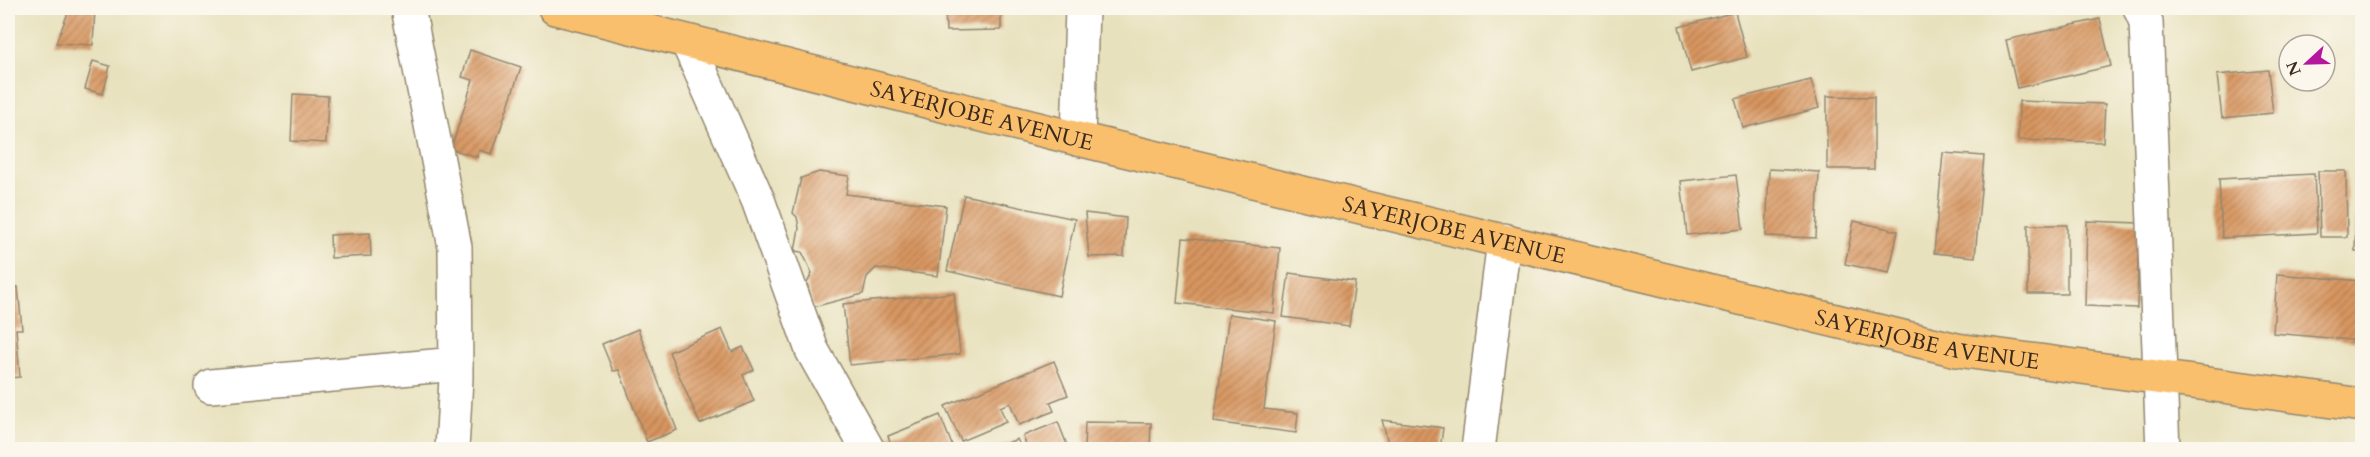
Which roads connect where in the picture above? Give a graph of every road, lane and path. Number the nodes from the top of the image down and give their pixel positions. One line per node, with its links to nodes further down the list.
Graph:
1 (408, 8): 8 (street)
2 (555, 8): 5 (main road, SAYERJOBE AVENUE)
3 (1082, 8): 6 (street)
4 (2140, 8): 9 (street)
5 (688, 43): 6 (main road, SAYERJOBE AVENUE); 13 (street)
6 (1078, 139): 7 (main road, SAYERJOBE AVENUE)
7 (1504, 240): 9 (main road, SAYERJOBE AVENUE); 14 (street)
8 (456, 364): 10 (street); 12 (street)
9 (2161, 377): 11 (main road, SAYERJOBE AVENUE); 15 (street)
10 (211, 386)
11 (2362, 405)
12 (452, 450)
13 (868, 450)
14 (1478, 450)
15 (2163, 450)

